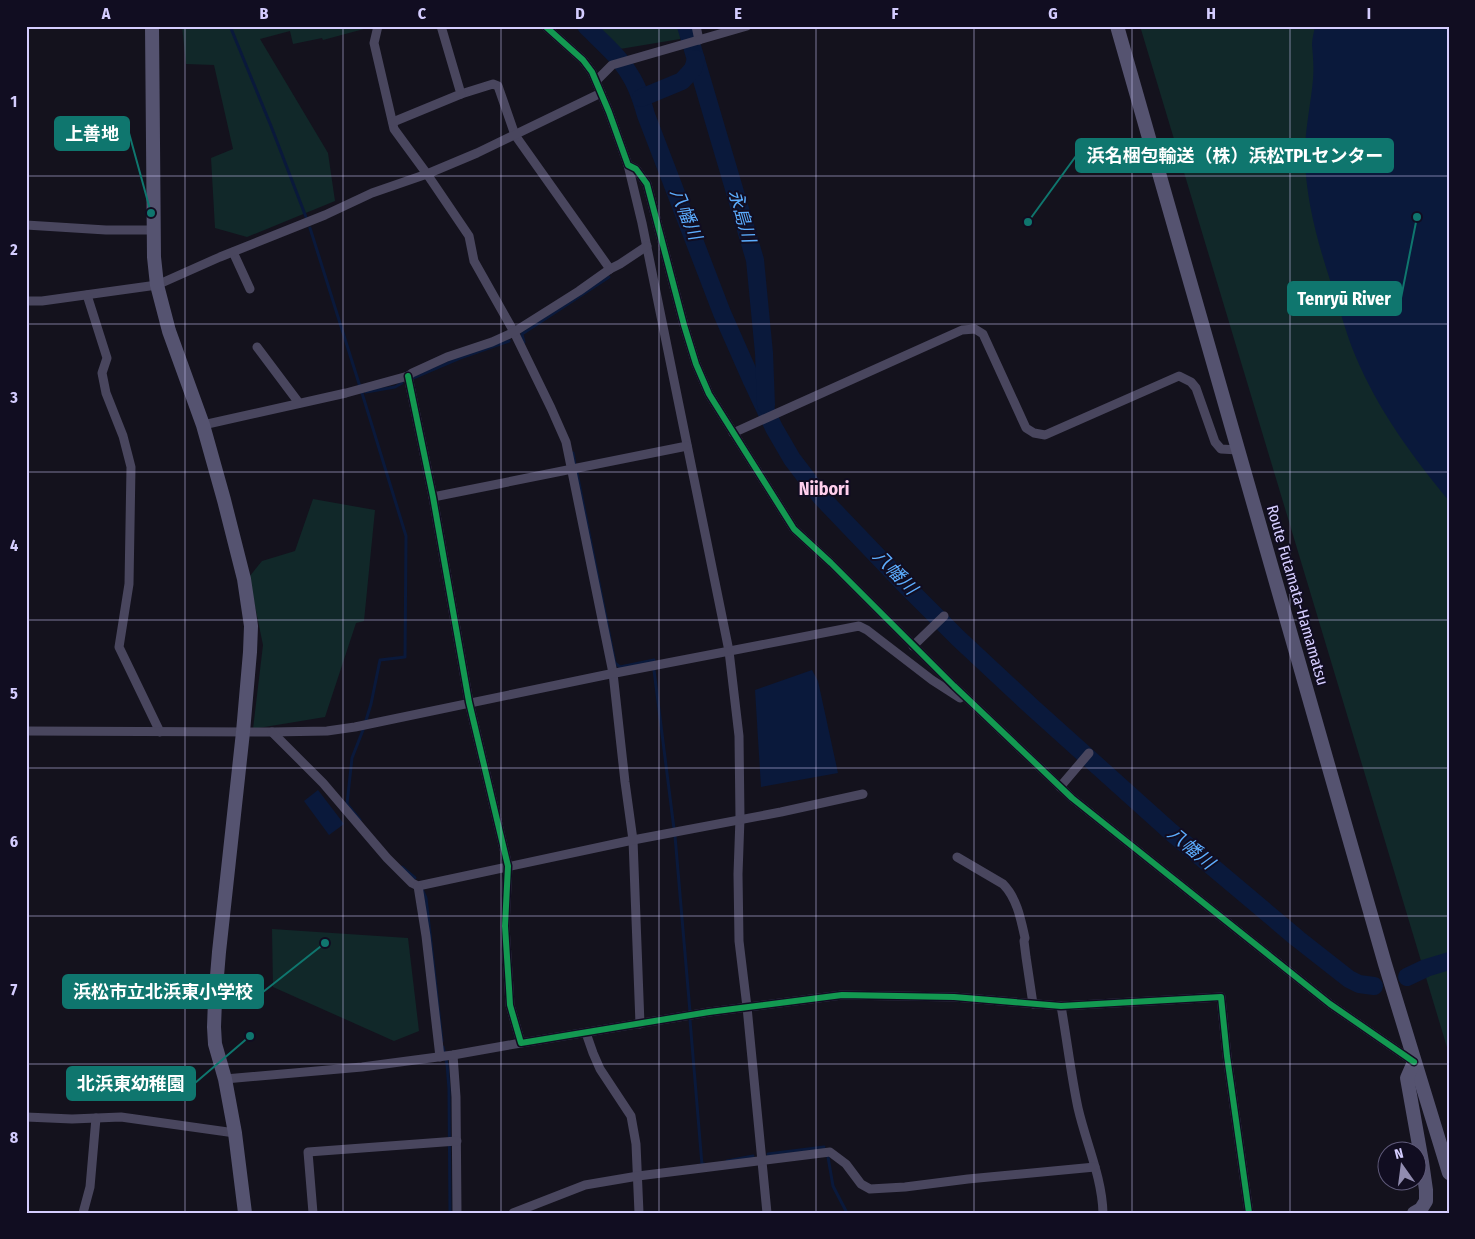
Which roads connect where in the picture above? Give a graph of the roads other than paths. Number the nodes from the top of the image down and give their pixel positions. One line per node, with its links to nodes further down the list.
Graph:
1 (152, 26): 17 (main road)
2 (441, 26): 11 (street)
3 (545, 26): 9 (street)
4 (696, 26): 8 (street)
5 (748, 26): 8 (street)
6 (1117, 26): 32 (main road, Route Futamata-Hamamatsu)
7 (382, 27): 12 (street)
8 (698, 40): 9 (street)
9 (596, 80): 10 (street)
10 (601, 93): 13 (street); 14 (street)
11 (462, 94): 12 (street); 13 (street)
12 (393, 122): 15 (street)
13 (515, 135): 15 (street); 20 (street)
14 (628, 165): 18 (street); 30 (street)
15 (427, 174): 19 (street); 25 (street)
16 (26, 225): 17 (street)
17 (155, 230): 21 (main road)
18 (647, 246): 20 (street); 31 (street)
19 (233, 252): 21 (street); 22 (street)
20 (610, 269): 25 (street)
21 (157, 285): 23 (street); 29 (main road)
22 (250, 288)
23 (87, 295): 24 (street); 42 (street)
24 (26, 301)
25 (514, 332): 27 (street); 33 (street)
26 (257, 347): 28 (street)
27 (408, 376): 28 (street); 34 (street)
28 (299, 403): 29 (street)
29 (203, 424): 43 (main road)
30 (733, 433): 32 (street); 36 (street)
31 (687, 446): 33 (street); 37 (street)
32 (1238, 450): 60 (main road, Route Futamata-Hamamatsu)
33 (572, 469): 34 (street); 38 (street)
34 (433, 497): 39 (street)
35 (944, 616): 36 (street)
36 (913, 646): 40 (street)
37 (729, 651): 38 (street); 40 (street); 48 (street)
38 (613, 673): 39 (street); 49 (street)
39 (469, 702): 44 (street); 51 (street)
40 (980, 712): 46 (street)
41 (26, 731): 42 (street)
42 (160, 732): 43 (street)
43 (243, 732): 44 (street); 61 (main road)
44 (272, 732): 52 (street)
45 (1089, 753): 46 (street)
46 (1060, 787): 60 (street)
47 (863, 794): 48 (street)
48 (740, 818): 49 (street); 55 (street)
49 (634, 840): 51 (street); 56 (street)
50 (957, 857): 53 (street)
51 (508, 866): 52 (street); 58 (street)
52 (418, 886): 59 (street)
53 (1033, 1004): 54 (street); 55 (street)
54 (1061, 1006): 67 (street); 79 (street)
55 (747, 1007): 56 (street); 66 (street)
56 (640, 1024): 57 (street)
57 (586, 1033): 58 (street); 69 (street)
58 (521, 1044): 59 (street)
59 (446, 1056): 61 (street); 65 (street)
60 (1414, 1062): 68 (main road, Route Futamata-Hamamatsu); 70 (main road)
61 (225, 1080): 64 (main road)
62 (26, 1117): 63 (street)
63 (96, 1118): 64 (street); 71 (street)
64 (235, 1133): 72 (main road)
65 (452, 1142): 73 (street); 74 (street)
66 (762, 1159): 67 (street); 69 (street); 77 (street)
67 (1095, 1167): 78 (street)
68 (1449, 1173)
69 (638, 1176): 75 (street); 76 (street)
70 (1420, 1212)
71 (83, 1213)
72 (245, 1213)
73 (313, 1213)
74 (457, 1213)
75 (513, 1213)
76 (639, 1213)
77 (767, 1213)
78 (1103, 1213)
79 (1249, 1213)

